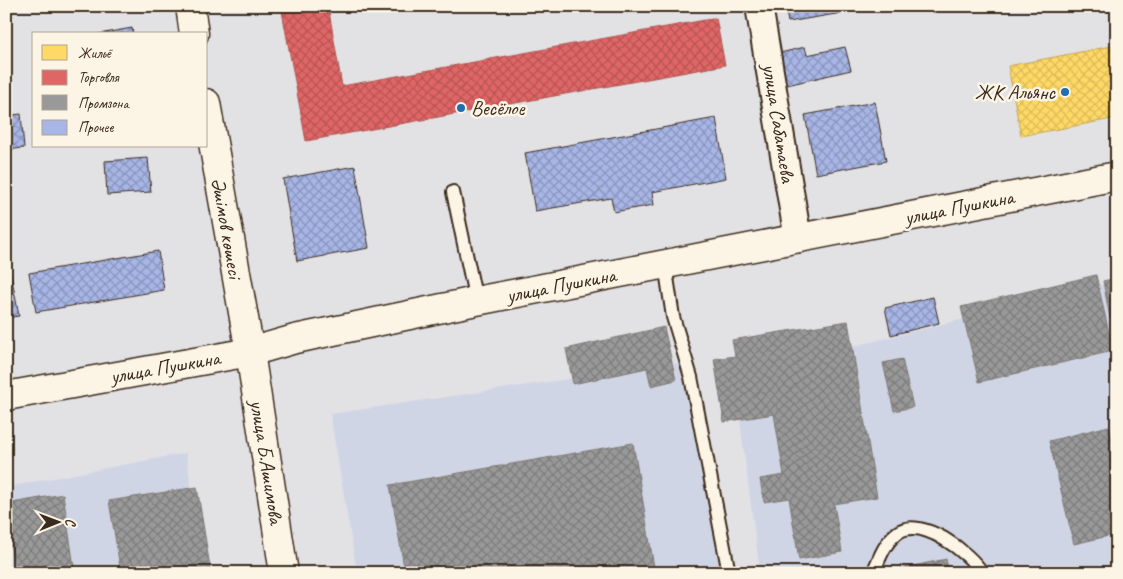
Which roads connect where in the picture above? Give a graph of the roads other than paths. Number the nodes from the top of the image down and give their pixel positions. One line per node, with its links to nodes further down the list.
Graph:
1 (190, 6): 3 (street)
2 (759, 6): 7 (street, улица Сабатаева)
3 (194, 32)
4 (208, 114): 10 (street, Әшімов көшесі)
5 (1117, 176): 7 (street, улица Пушкина)
6 (453, 192): 9 (lane)
7 (798, 239): 8 (street, улица Пушкина)
8 (665, 264): 9 (street, улица Пушкина); 13 (lane)
9 (476, 301): 10 (street, улица Пушкина)
10 (250, 352): 11 (street, улица Пушкина); 12 (street, улица Б.Ашимова)
11 (6, 396)
12 (284, 573)
13 (729, 573)
14 (873, 573): 15 (lane)
15 (982, 573)

